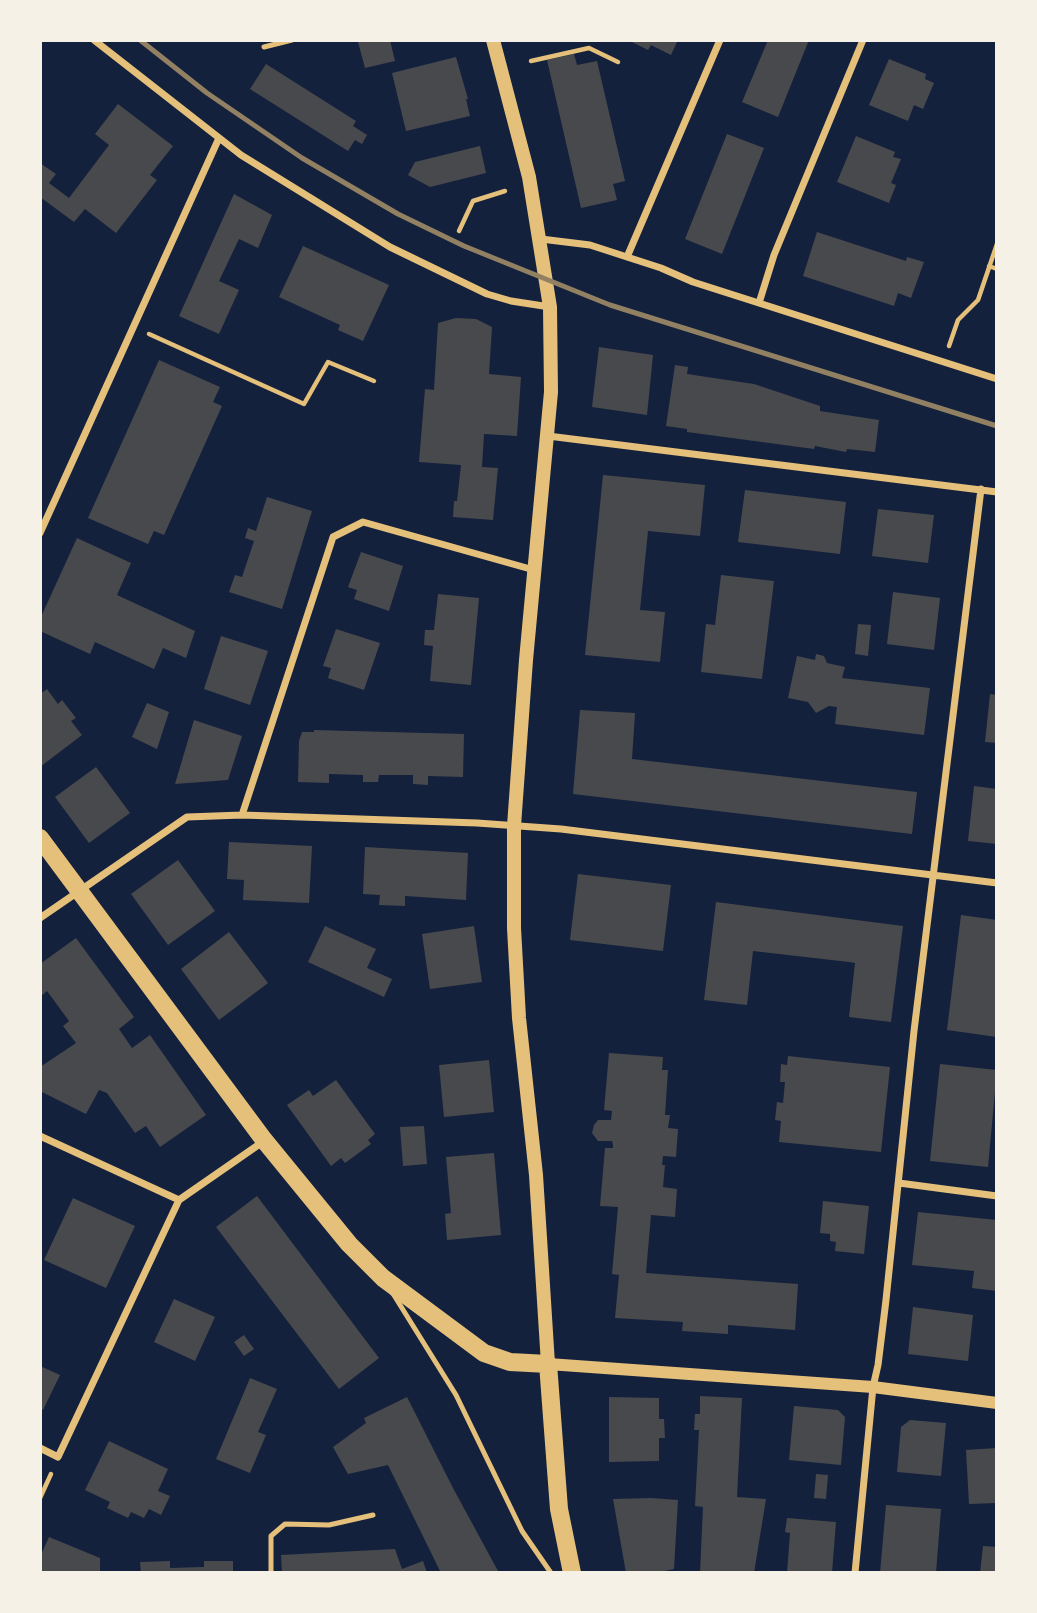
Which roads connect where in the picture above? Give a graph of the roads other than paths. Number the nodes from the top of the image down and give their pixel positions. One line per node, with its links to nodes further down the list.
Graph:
1 (94, 40): 7 (street)
2 (292, 40): 6 (lane)
3 (494, 40): 8 (main road)
4 (720, 40): 9 (street)
5 (863, 40): 10 (street)
6 (264, 47)
7 (219, 138): 11 (street); 16 (street)
8 (541, 239): 9 (street); 11 (main road)
9 (627, 257): 10 (street)
10 (759, 303): 12 (street)
11 (550, 307): 13 (main road)
12 (997, 379)
13 (548, 436): 14 (street); 17 (main road)
14 (981, 489): 15 (street); 21 (street)
15 (997, 492)
16 (40, 533)
17 (534, 570): 18 (street); 19 (main road)
18 (242, 815): 19 (street); 23 (street)
19 (514, 826): 21 (street); 31 (main road)
20 (40, 838): 23 (main road)
21 (932, 876): 22 (street); 27 (street)
22 (997, 883)
23 (79, 890): 24 (street); 26 (main road)
24 (40, 918)
25 (40, 1136): 29 (street)
26 (264, 1140): 29 (street); 30 (main road)
27 (899, 1183): 28 (street); 32 (street)
28 (997, 1196)
29 (179, 1200): 34 (street)
30 (383, 1278): 31 (main road); 37 (lane)
31 (548, 1364): 32 (street); 38 (main road)
32 (873, 1387): 33 (street); 39 (street)
33 (997, 1403)
34 (40, 1448)
35 (373, 1515): 36 (lane)
36 (271, 1573)
37 (551, 1573)
38 (572, 1573)
39 (855, 1573)

